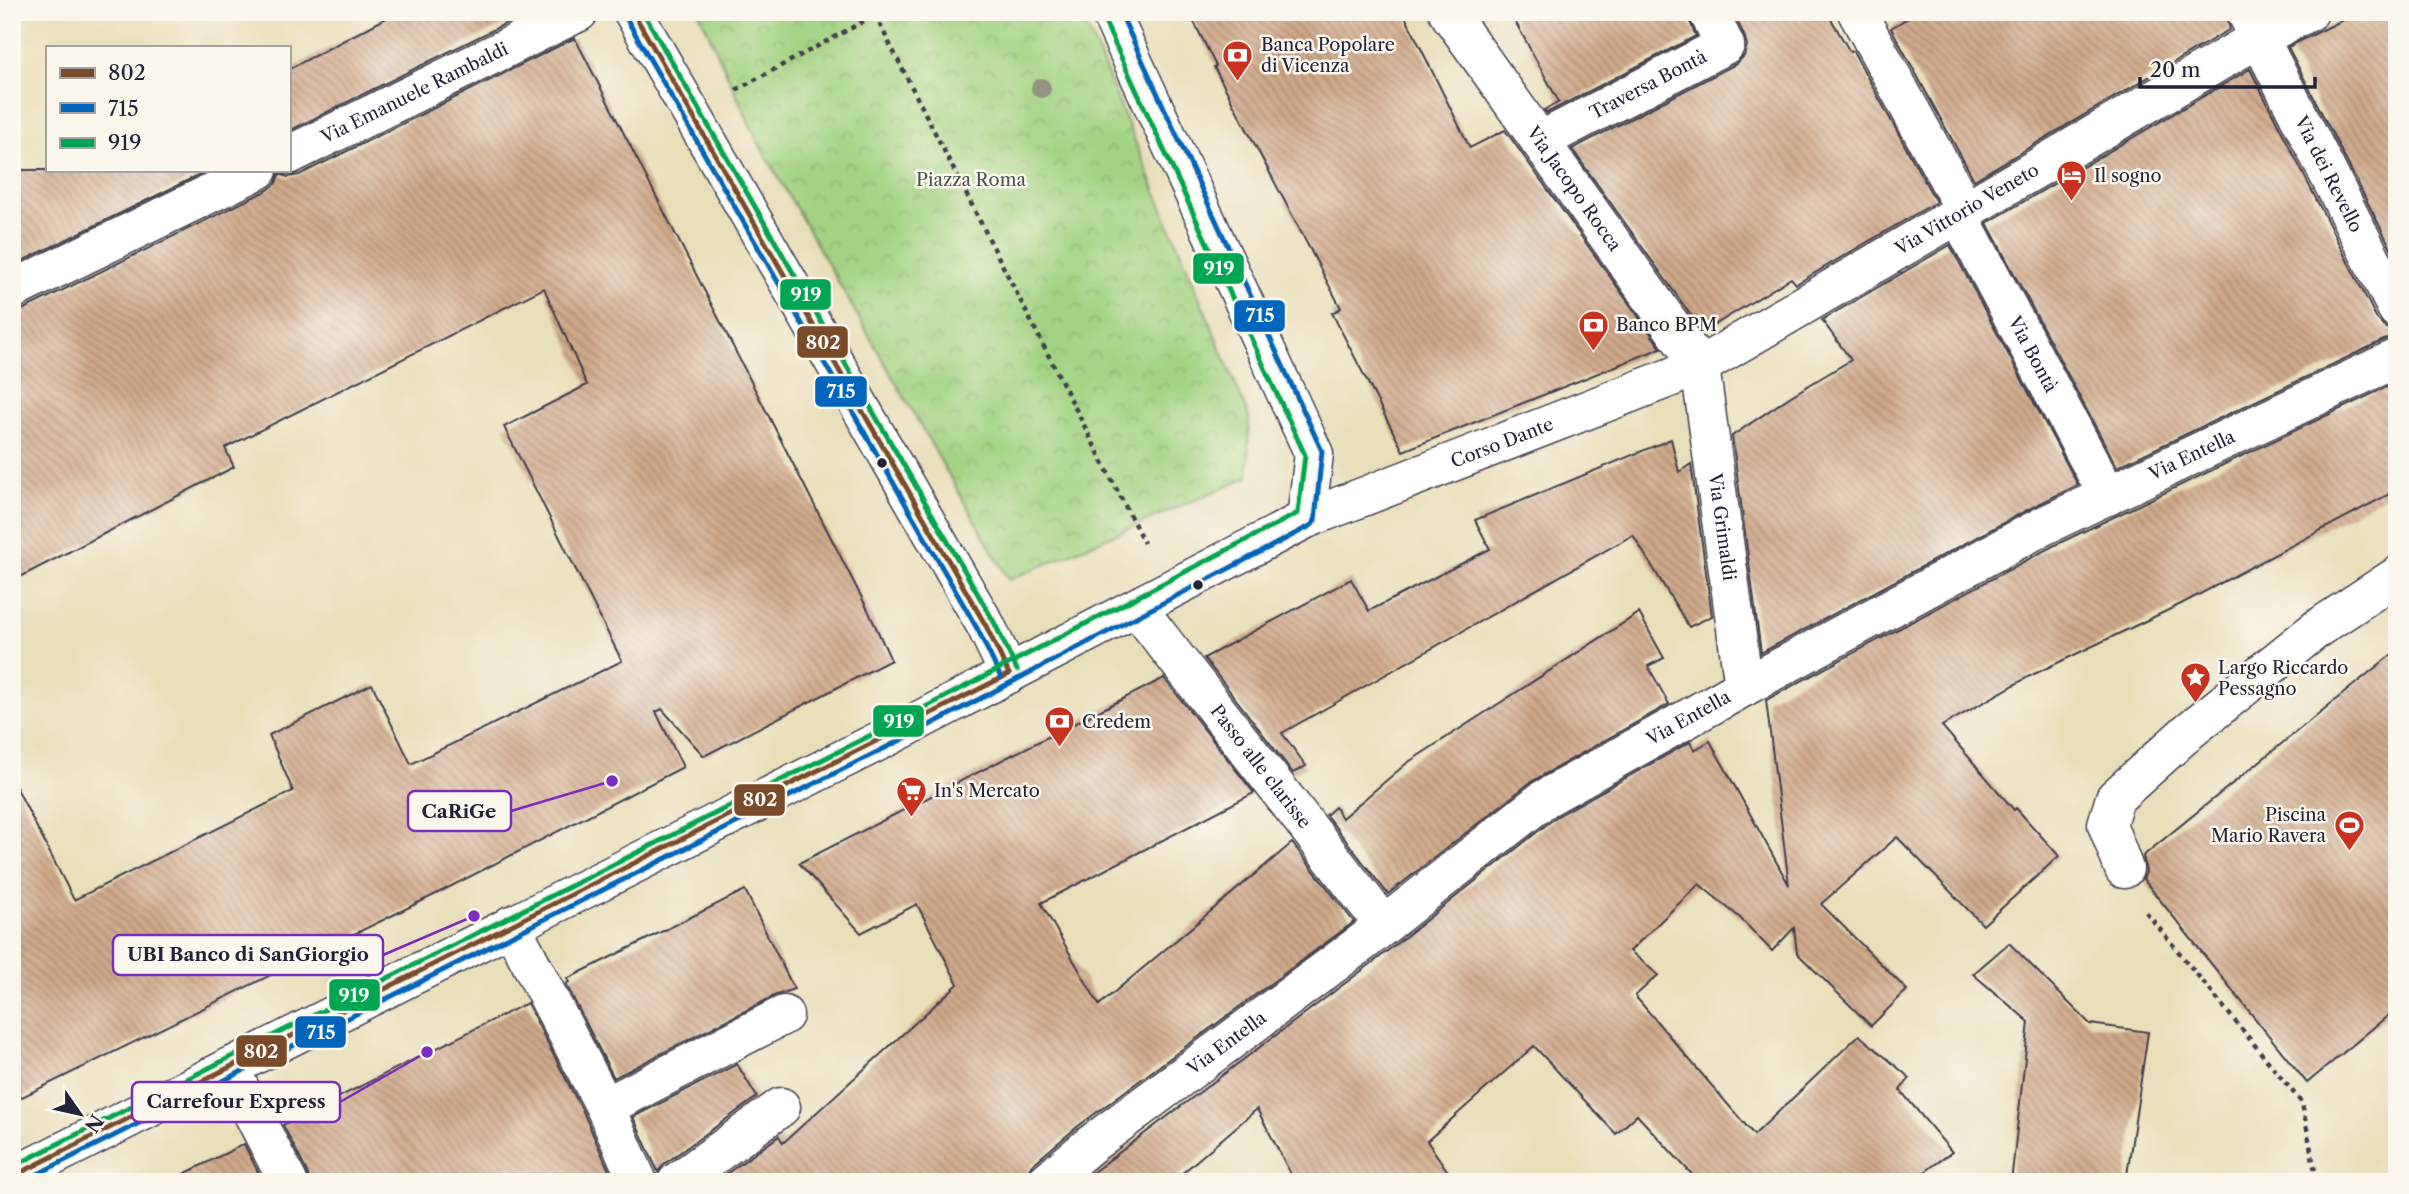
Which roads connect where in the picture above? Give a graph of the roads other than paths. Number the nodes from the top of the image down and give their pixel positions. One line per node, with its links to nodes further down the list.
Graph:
1 (579, 12): 10 (street, Via Emanuele Rambaldi)
2 (633, 12): 21 (street)
3 (1110, 12): 18 (street)
4 (1448, 12): 9 (street, Via Jacopo Rocca)
5 (1708, 12): 9 (street, Traversa Bontà)
6 (1857, 12): 12 (street, Via Bontà)
7 (2309, 12): 8 (street, Via Vittorio Veneto)
8 (2252, 25): 12 (street, Via Vittorio Veneto); 14 (street, Via dei Revello)
9 (1540, 141): 16 (street, Via Jacopo Rocca)
10 (290, 155)
11 (254, 172): 13 (street)
12 (1962, 212): 16 (street, Via Vittorio Veneto); 17 (street, Via Bontà)
13 (12, 290)
14 (2397, 309)
15 (2397, 358): 17 (street, Via Entella)
16 (1700, 366): 18 (street, Corso Dante); 22 (street, Via Grimaldi)
17 (2108, 496): 22 (street, Via Entella)
18 (1306, 519): 20 (street)
19 (2397, 576): 23 (street)
20 (1137, 608): 21 (street); 25 (street, Passo alle clarisse)
21 (1009, 674): 24 (street)
22 (1744, 687): 25 (street, Via Entella)
23 (2124, 869)
24 (512, 925): 27 (street); 28 (street)
25 (1384, 925): 34 (street, Via Entella)
26 (783, 1015): 28 (street)
27 (229, 1067): 30 (street); 31 (street)
28 (605, 1107): 32 (street)
29 (781, 1107): 33 (street)
30 (12, 1177)
31 (288, 1182)
32 (638, 1182)
33 (677, 1182)
34 (1046, 1182)

